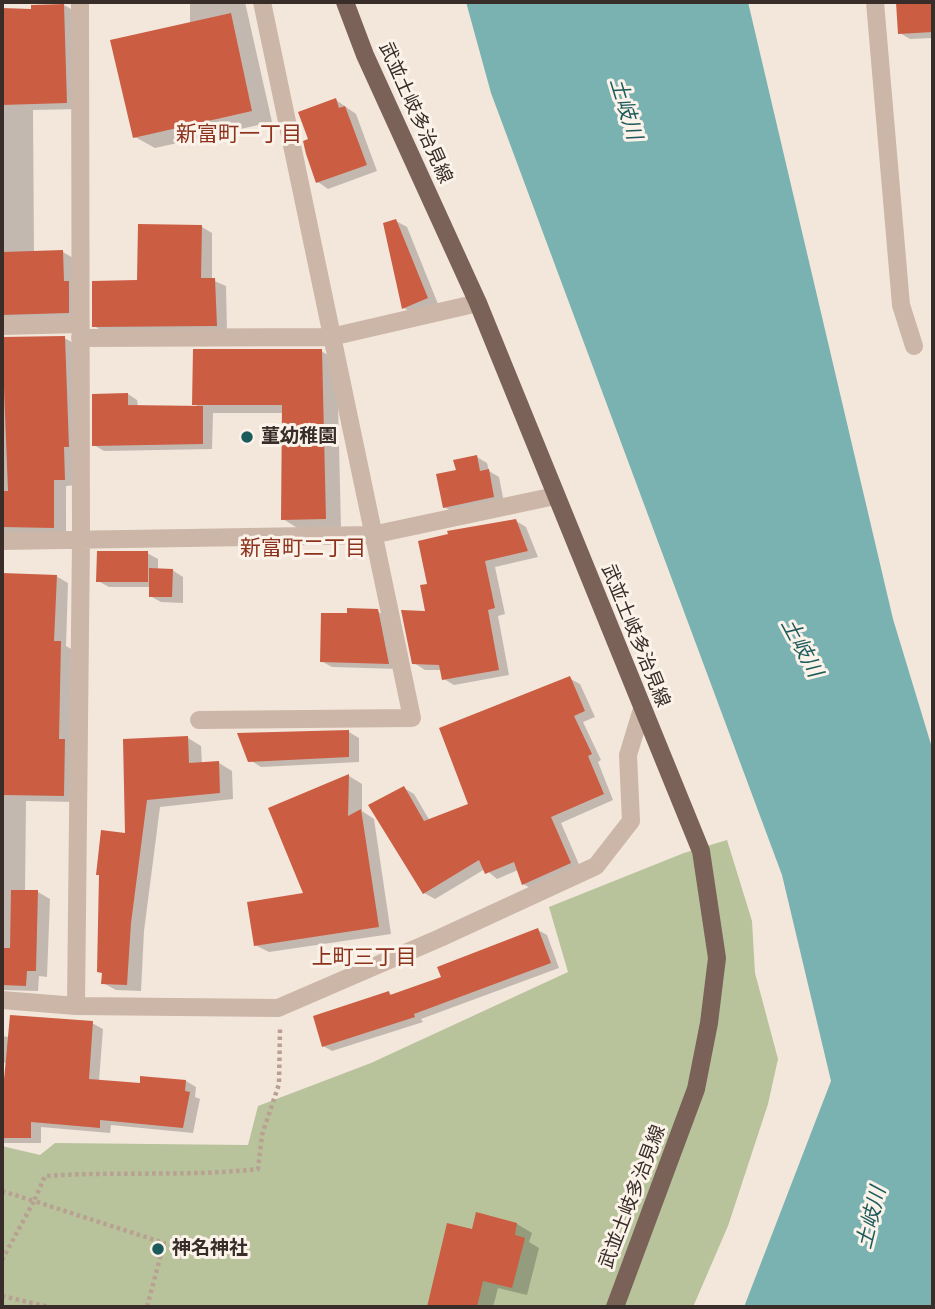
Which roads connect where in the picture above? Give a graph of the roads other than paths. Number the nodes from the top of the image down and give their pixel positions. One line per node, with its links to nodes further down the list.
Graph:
1 (80, 2): 7 (street)
2 (262, 2): 8 (street)
3 (345, 2): 5 (main road, 武並土岐多治見線)
4 (875, 2): 9 (street)
5 (478, 303): 8 (street); 10 (main road, 武並土岐多治見線)
6 (2, 326): 7 (street)
7 (80, 331): 8 (street); 12 (street)
8 (331, 337): 11 (street)
9 (914, 346)
10 (555, 496): 11 (street); 14 (main road, 武並土岐多治見線)
11 (372, 535): 12 (street); 15 (street)
12 (81, 539): 13 (street); 17 (street)
13 (2, 541)
14 (642, 709): 17 (street); 18 (main road, 武並土岐多治見線)
15 (200, 720)
16 (2, 1000): 17 (street)
17 (76, 1006)
18 (615, 1307)

